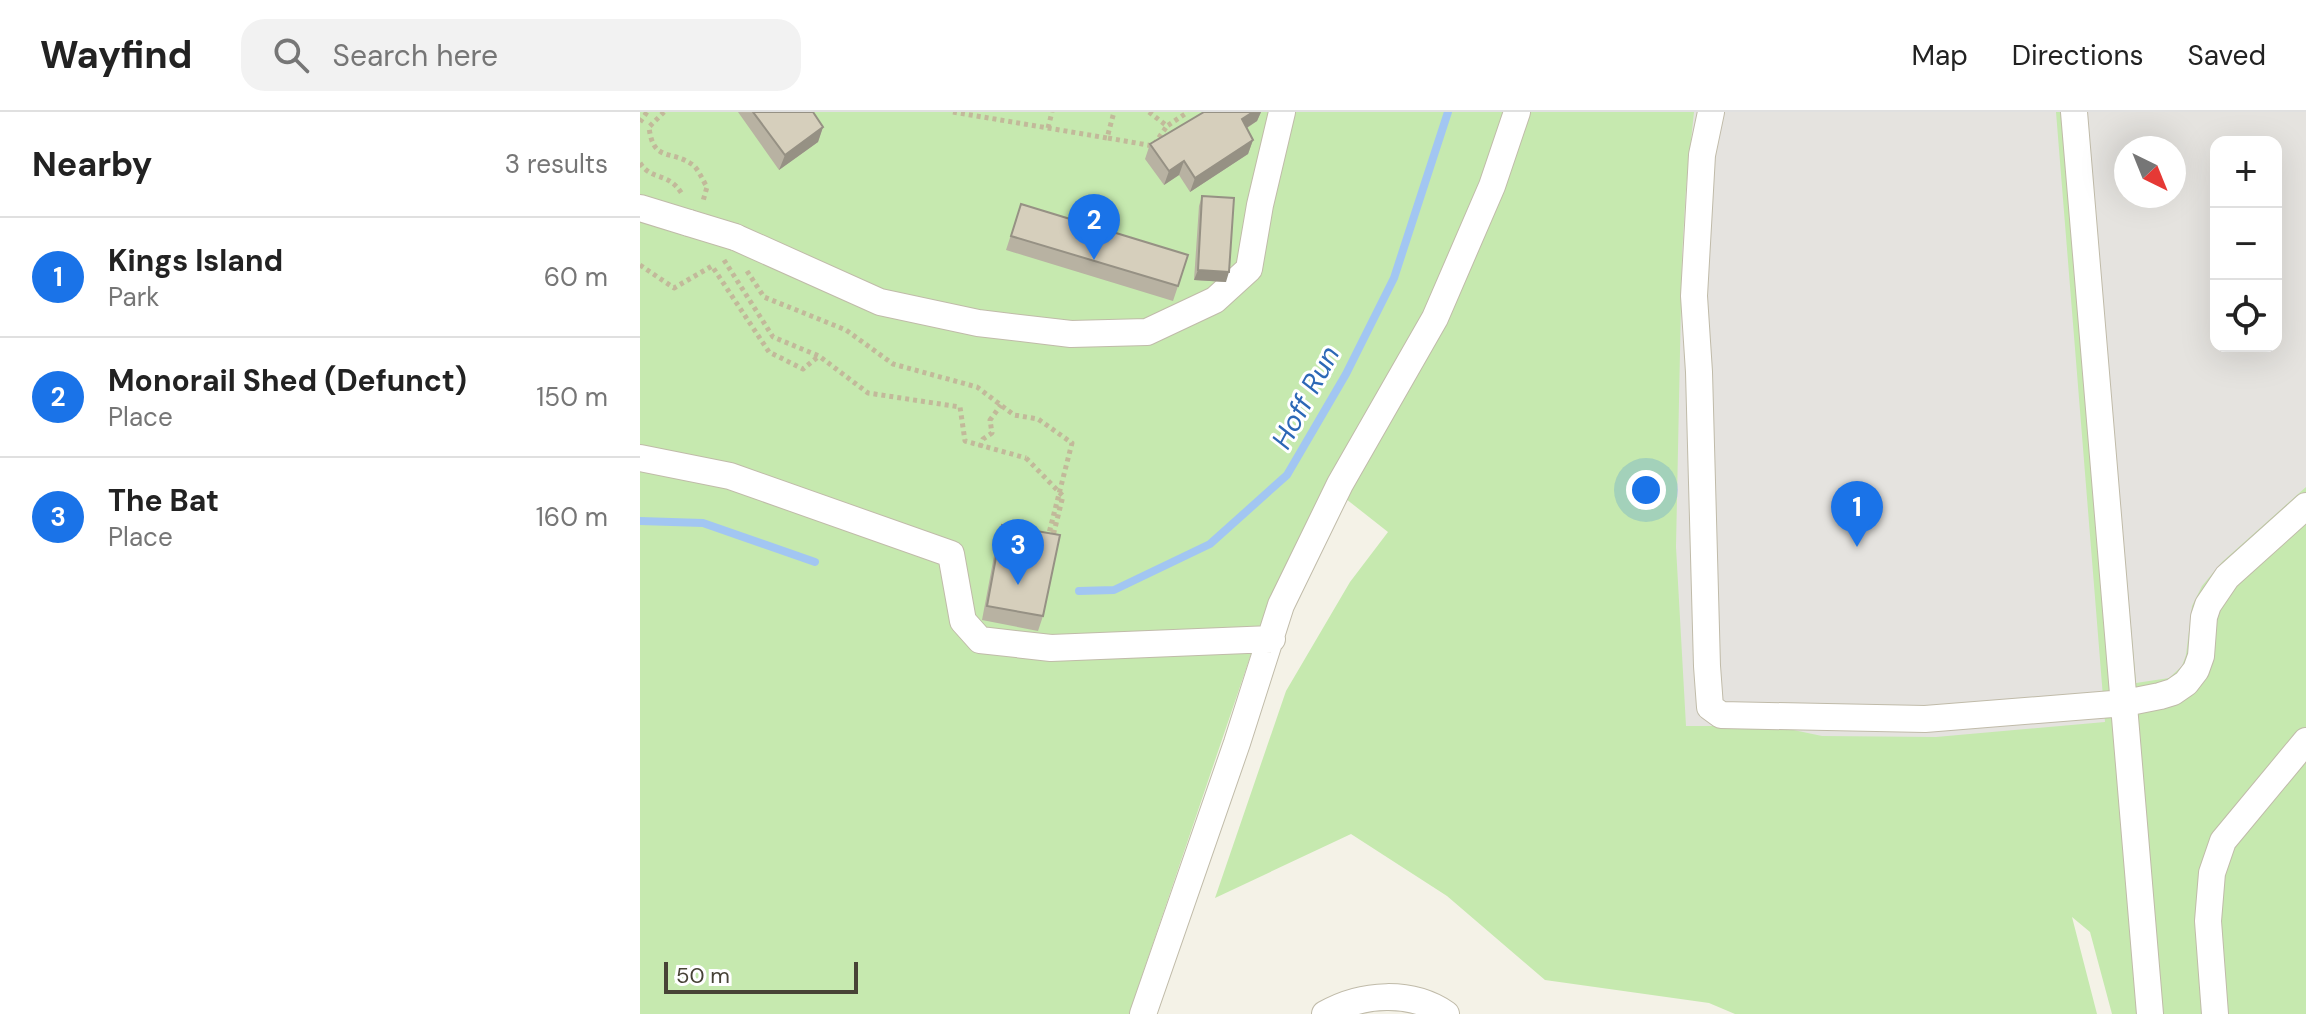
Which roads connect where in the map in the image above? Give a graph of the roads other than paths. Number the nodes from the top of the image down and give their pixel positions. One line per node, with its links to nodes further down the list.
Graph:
1 (1282, 112): 5 (lane, bridge)
2 (1517, 112): 8 (lane)
3 (1711, 112): 9 (lane)
4 (2074, 112): 9 (lane)
5 (640, 208)
6 (640, 458): 8 (lane)
7 (2306, 506): 9 (lane)
8 (1272, 639): 11 (lane)
9 (2125, 703): 14 (lane)
10 (2306, 741): 15 (lane)
11 (1143, 1014)
12 (1325, 1014): 13 (lane)
13 (1446, 1014)
14 (2150, 1014)
15 (2215, 1014)

